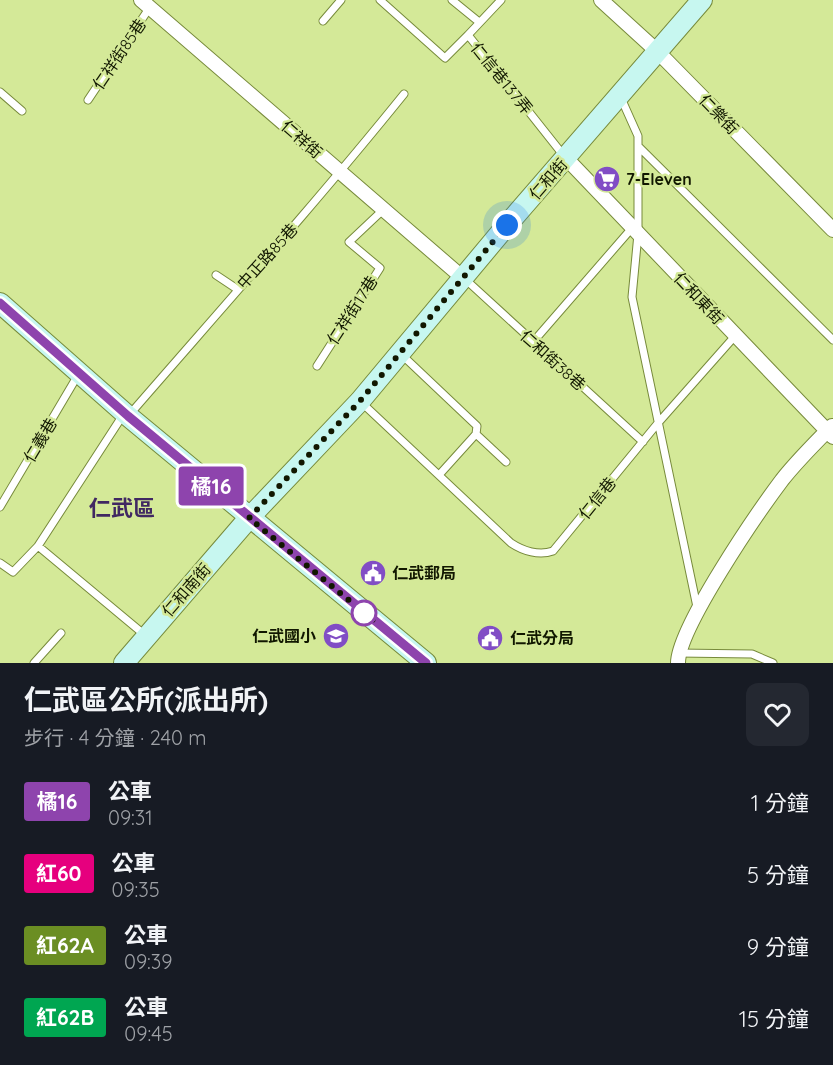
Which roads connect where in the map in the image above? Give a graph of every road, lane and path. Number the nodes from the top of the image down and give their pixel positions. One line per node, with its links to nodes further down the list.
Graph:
1 (341, 0): 8 (lane)
2 (380, 0): 10 (lane, 仁信巷137弄)
3 (452, 0): 9 (lane)
4 (501, 0): 9 (lane)
5 (601, 0): 11 (street, 仁樂街)
6 (702, 0): 11 (street, 仁和街)
7 (145, 3): 15 (lane, 仁祥街85巷); 19 (street, 仁祥街)
8 (323, 21)
9 (479, 22): 10 (lane)
10 (468, 35): 18 (lane, 仁信巷137弄)
11 (658, 52): 14 (street, 仁和街); 21 (street, 仁樂街)
12 (0, 92): 16 (lane)
13 (404, 94): 19 (lane, 中正路85巷)
14 (620, 96): 17 (lane); 18 (street, 仁和街)
15 (88, 100)
16 (22, 111)
17 (639, 147): 22 (lane); 28 (lane)
18 (566, 158): 22 (street, 仁和東街); 24 (street, 仁和街)
19 (341, 173): 20 (street, 仁祥街); 25 (lane, 中正路85巷)
20 (384, 209): 24 (street, 仁祥街); 31 (lane, 仁祥街17巷)
21 (833, 230)
22 (635, 231): 27 (street, 仁和東街); 29 (lane); 35 (lane)
23 (216, 275): 25 (lane)
24 (463, 278): 29 (lane, 仁和街38巷); 30 (street, 仁和街)
25 (237, 289): 34 (lane, 中正路85巷)
26 (0, 303): 32 (street)
27 (735, 336): 35 (lane, 仁信巷); 36 (street, 仁和東街)
28 (833, 340)
29 (533, 342): 38 (lane, 仁和街38巷)
30 (400, 353): 33 (street, 仁和街); 37 (lane)
31 (317, 366)
32 (80, 373): 34 (street); 41 (lane, 仁義巷)
33 (360, 401): 40 (lane, 仁信巷); 42 (street, 仁和街)
34 (126, 415): 42 (street); 43 (lane, 中正路85巷)
35 (658, 423): 38 (lane, 仁信巷); 45 (lane)
36 (831, 431): 45 (street)
37 (476, 434): 39 (lane); 40 (lane)
38 (643, 442): 40 (lane, 仁信巷)
39 (506, 462)
40 (439, 475)
41 (0, 507)
42 (249, 518): 47 (street, 仁和南街); 51 (street)
43 (38, 546): 44 (lane, 中正路85巷); 47 (lane)
44 (0, 563)
45 (698, 609): 48 (street)
46 (61, 633): 49 (lane)
47 (146, 636): 50 (street, 仁和南街)
48 (678, 658): 52 (lane)
49 (34, 663)
50 (124, 663)
51 (426, 663)
52 (773, 663)

